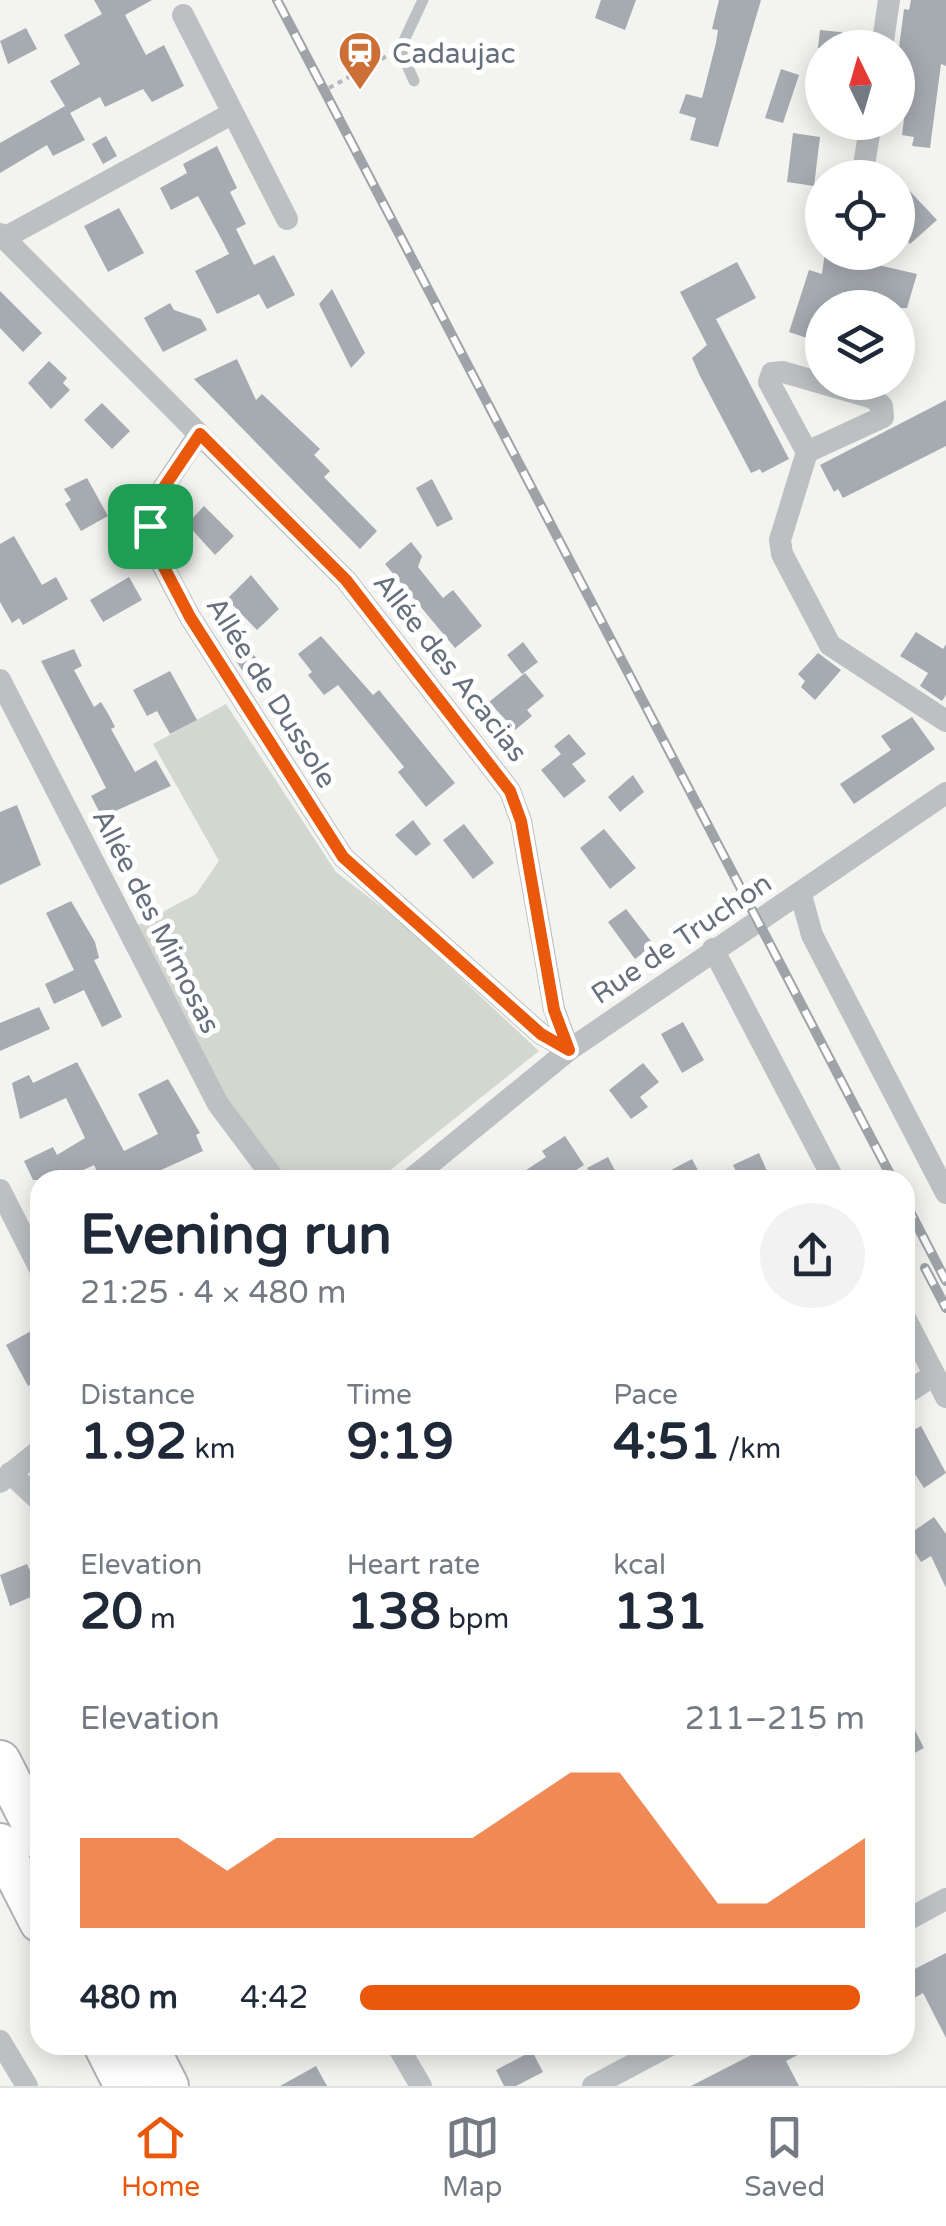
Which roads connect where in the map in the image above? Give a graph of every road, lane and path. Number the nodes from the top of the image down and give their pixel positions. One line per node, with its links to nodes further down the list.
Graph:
1 (423, 0): 5 (lane)
2 (890, 0): 4 (street)
3 (183, 16): 8 (street)
4 (885, 30)
5 (400, 49): 6 (lane); 7 (path)
6 (414, 82)
7 (328, 88)
8 (233, 113): 9 (street); 10 (street)
9 (287, 220)
10 (2, 236): 11 (street)
11 (200, 434): 18 (street, Allée des Acacias); 18 (street, Allée de Dussole)
12 (806, 452): 12 (street); 14 (street)
13 (0, 680): 19 (street, Allée des Mimosas)
14 (946, 721)
15 (946, 793): 16 (street, Rue de Truchon)
16 (800, 895): 17 (street, Rue de Truchon); 23 (street)
17 (713, 949): 18 (street, Rue de Truchon); 21 (street)
18 (569, 1050): 20 (street, Rue de Truchon)
19 (268, 1170)
20 (422, 1170)
21 (829, 1170)
22 (0, 1190): 24 (street)
23 (946, 1193)
24 (30, 1249)
25 (915, 1338): 26 (street)
26 (934, 1376): 27 (street); 28 (street)
27 (915, 1388)
28 (946, 1397)
29 (30, 1458): 30 (street)
30 (5, 1478): 31 (street)
31 (30, 1494)
32 (0, 1762): 33 (highway)
33 (30, 1820)
34 (0, 1844): 36 (highway)
35 (946, 1899): 37 (street)
36 (30, 1902)
37 (915, 1915)
38 (0, 2041): 43 (street)
39 (109, 2055): 44 (highway)
40 (152, 2055): 45 (highway)
41 (404, 2055): 46 (street)
42 (651, 2055): 47 (street)
43 (27, 2086)
44 (125, 2086)
45 (168, 2086)
46 (421, 2086)
47 (592, 2086)

